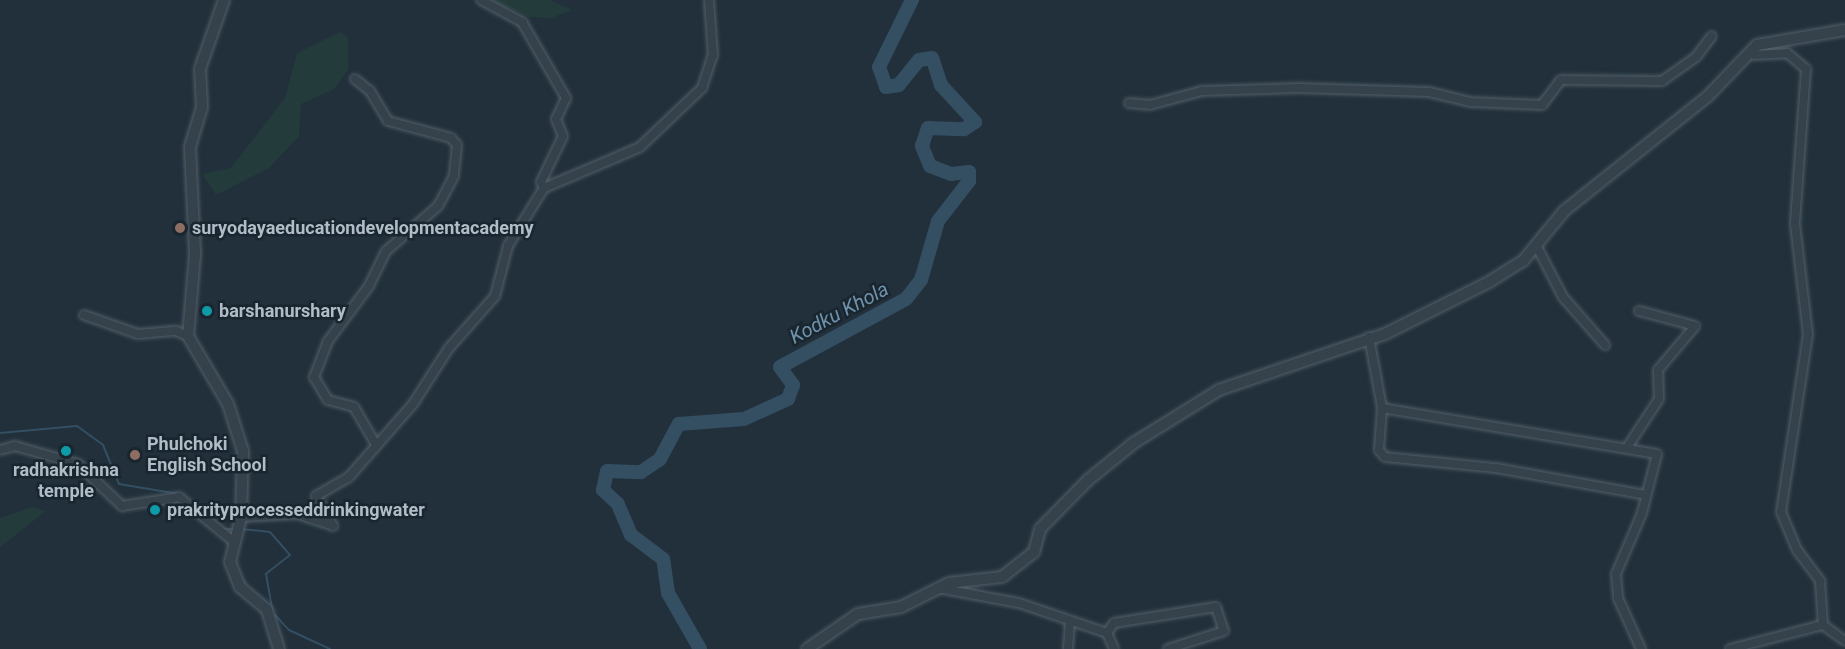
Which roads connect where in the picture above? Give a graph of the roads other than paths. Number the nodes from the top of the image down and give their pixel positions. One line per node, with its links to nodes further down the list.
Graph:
1 (224, 0): 13 (street)
2 (481, 0): 9 (street)
3 (709, 0): 9 (street)
4 (1845, 30): 6 (street)
5 (1712, 36): 8 (street)
6 (1754, 54): 10 (street); 24 (street)
7 (355, 79): 17 (street)
8 (1129, 103)
9 (544, 188): 17 (street)
10 (1536, 245): 14 (street); 15 (street)
11 (1639, 310): 18 (street)
12 (84, 315): 13 (street)
13 (188, 336): 21 (street)
14 (1369, 338): 16 (street); 22 (street)
15 (1605, 345)
16 (1382, 408): 18 (street); 20 (street)
17 (375, 443): 21 (street)
18 (1628, 446): 20 (street)
19 (0, 450): 21 (street)
20 (1646, 495): 32 (street)
21 (237, 531): 27 (street)
22 (938, 588): 23 (street); 28 (street)
23 (1070, 621): 25 (street); 29 (street)
24 (1823, 625): 26 (street); 33 (street)
25 (1107, 633): 30 (street); 31 (street)
26 (1845, 641)
27 (279, 649)
28 (807, 649)
29 (1068, 649)
30 (1114, 649)
31 (1168, 649)
32 (1641, 649)
33 (1730, 649)

